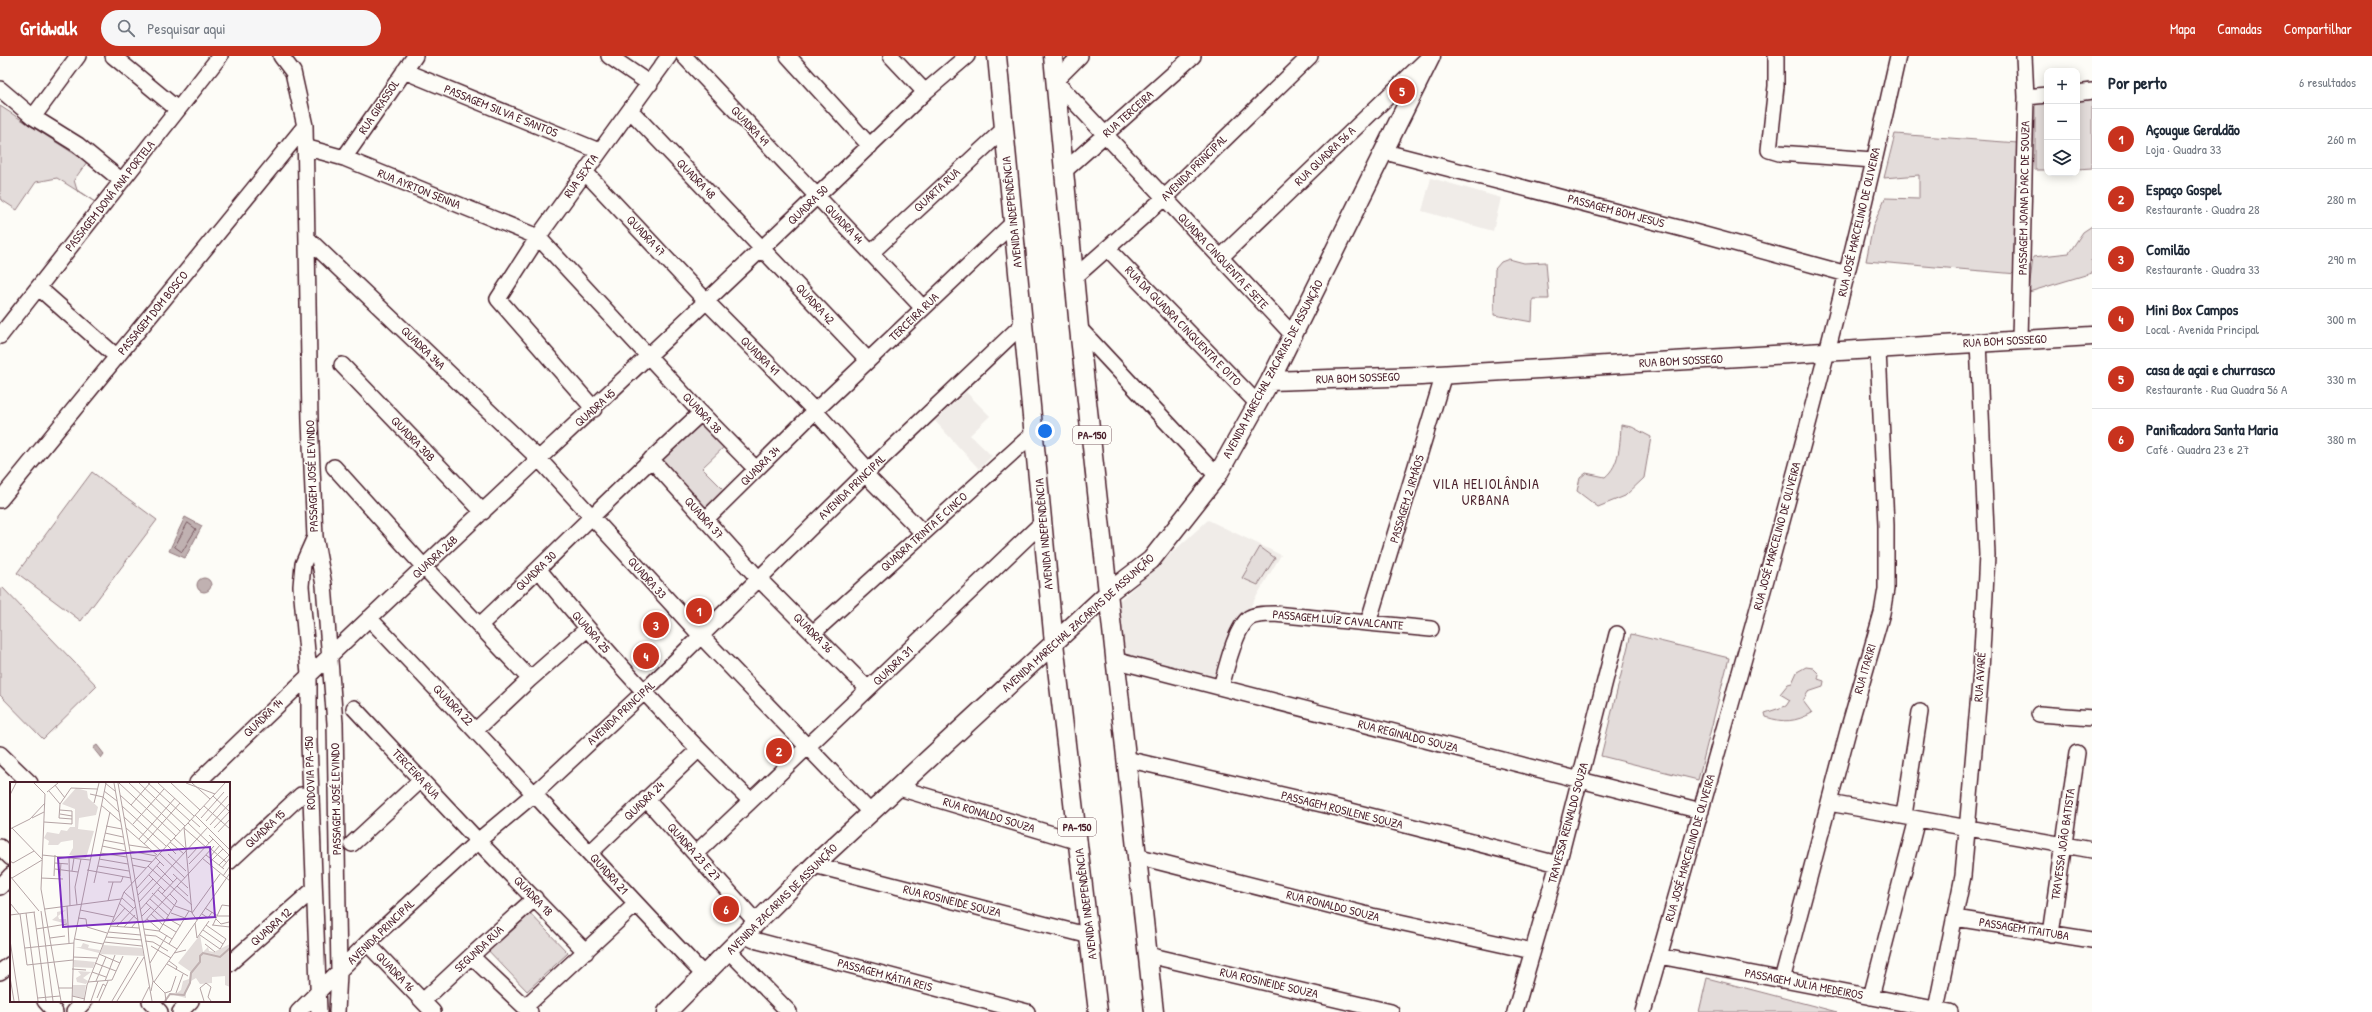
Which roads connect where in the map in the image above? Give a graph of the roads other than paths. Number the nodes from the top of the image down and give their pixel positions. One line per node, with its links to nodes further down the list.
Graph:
1 (78, 56): 32 (street)
2 (114, 56): 30 (street)
3 (220, 56): 30 (street, PASSAGEM DONÁ ANA PORTELA)
4 (281, 56): 34 (street, PASSAGEM JOSÉ LEVINDO)
5 (414, 56): 21 (street, RUA GIRASSOL)
6 (609, 56): 23 (street)
7 (670, 56): 23 (street, RUA SEXTA)
8 (684, 56): 44 (street, QUADRA 49)
9 (788, 56): 36 (street)
10 (891, 56): 26 (street)
11 (967, 56): 26 (street, QUADRA 50)
12 (997, 56): 33 (main road, AVENIDA INDEPENDÊNCIA / PA-150)
13 (1053, 56): 22 (main road, PA-150)
14 (1080, 56): 22 (street)
15 (1193, 56): 35 (street, RUA TERCEIRA)
16 (1310, 56): 45 (street, AVENIDA PRINCIPAL)
17 (1431, 56): 38 (main road, AVENIDA MARECHAL ZACARIAS DE ASSUNÇÃO); 52 (street, RUA QUADRA 56 A)
18 (1776, 56): 40 (street)
19 (1898, 56): 40 (street, RUA JOSÉ MARCELINO DE OLIVEIRA)
20 (2024, 56): 29 (street, PASSAGEM JOANA D'ARC DE SOUZA)
21 (404, 71): 37 (street, PASSAGEM SILVA E SANTOS); 39 (street, RUA GIRASSOL)
22 (1055, 81): 35 (street, QUADRA CINQUENTA E SETE); 42 (main road, PA-150)
23 (650, 84): 31 (street, RUA SEXTA)
24 (0, 89): 32 (street)
25 (2092, 91): 27 (street)
26 (925, 92): 36 (street, QUADRA 50)
27 (2080, 93)
28 (2044, 95): 29 (street)
29 (2026, 97): 63 (street, PASSAGEM JOANA D'ARC DE SOUZA)
30 (177, 109): 43 (street, PASSAGEM DONÁ ANA PORTELA)
31 (630, 110): 37 (street, RUA SEXTA); 49 (street, QUADRA 48)
32 (32, 117): 43 (street)
33 (1004, 129): 46 (main road, AVENIDA INDEPENDÊNCIA / PA-150); 51 (street, QUARTA RUA)
34 (305, 132): 39 (street, RUA AYRTON SENNA); 48 (street, PASSAGEM JOSÉ LEVINDO); 68 (street, PASSAGEM DOM BOSCO)
35 (1105, 136): 42 (street, RUA TERCEIRA); 45 (street, QUADRA CINQUENTA E SETE)
36 (870, 146): 44 (street, QUADRA 50)
37 (599, 151): 41 (street, RUA SEXTA)
38 (1385, 152): 53 (street, PASSAGEM BOM JESUS); 61 (main road, AVENIDA MARECHAL ZACARIAS DE ASSUNÇÃO)
39 (344, 158): 47 (street, RUA AYRTON SENNA)
40 (1873, 160): 53 (street, RUA JOSÉ MARCELINO DE OLIVEIRA)
41 (585, 172): 47 (street, RUA SEXTA); 56 (street, QUADRA 47)
42 (1064, 172): 54 (main road, PA-150)
43 (122, 181): 55 (street, PASSAGEM DONÁ ANA PORTELA)
44 (817, 196): 49 (street, QUADRA 50); 51 (street, QUADRA 44)
45 (1164, 198): 50 (street, AVENIDA PRINCIPAL); 52 (street, QUADRA CINQUENTA E SETE)
46 (1013, 223): 57 (street, TERCEIRA RUA); 58 (main road, AVENIDA INDEPENDÊNCIA / PA-150)
47 (538, 237): 67 (street, QUADRA 38); 74 (street, RUA SEXTA)
48 (307, 238): 78 (street, QUADRA 34A); 90 (street, PASSAGEM JOSÉ LEVINDO)
49 (762, 248): 56 (street, QUADRA 50); 69 (street, QUADRA 42)
50 (1108, 248): 54 (street, AVENIDA PRINCIPAL); 73 (street, RUA DA QUADRA CINQUENTA E OITO)
51 (871, 252): 57 (street, QUADRA 44)
52 (1220, 258): 61 (street, QUADRA CINQUENTA E SETE)
53 (1847, 274): 66 (street, RUA JOSÉ MARCELINO DE OLIVEIRA)
54 (1075, 277): 60 (main road, PA-150)
55 (39, 288): 59 (street, PASSAGEM DONÁ ANA PORTELA); 68 (street)
56 (706, 301): 67 (street, QUADRA 50); 75 (street, QUADRA 41)
57 (923, 308): 69 (street, TERCEIRA RUA)
58 (1023, 324): 77 (main road, AVENIDA INDEPENDÊNCIA / PA-150); 82 (street, AVENIDA PRINCIPAL)
59 (3, 328)
60 (1079, 328): 83 (street); 94 (main road, PA-150)
61 (1294, 335): 72 (main road, AVENIDA MARECHAL ZACARIAS DE ASSUNÇÃO)
62 (2092, 336): 63 (main road, RUA BOM SOSSEGO)
63 (2020, 339): 64 (main road, RUA BOM SOSSEGO)
64 (1978, 341): 65 (main road, RUA BOM SOSSEGO); 134 (street, RUA AVARÉ)
65 (1878, 350): 66 (main road, RUA BOM SOSSEGO); 130 (street, RUA ITARIRI)
66 (1827, 354): 71 (main road, RUA BOM SOSSEGO); 131 (street, RUA JOSÉ MARCELINO DE OLIVEIRA)
67 (650, 356): 74 (street, QUADRA 45); 76 (street, QUADRA 38)
68 (117, 358): 84 (street, PASSAGEM DOM BOSCO)
69 (868, 360): 75 (street, TERCEIRA RUA)
70 (342, 365): 85 (street, QUADRA 30B)
71 (1444, 374): 72 (main road, RUA BOM SOSSEGO); 96 (street, PASSAGEM 2 IRMÃOS)
72 (1270, 381): 73 (main road, AVENIDA MARECHAL ZACARIAS DE ASSUNÇÃO)
73 (1258, 404): 83 (main road, AVENIDA MARECHAL ZACARIAS DE ASSUNÇÃO)
74 (594, 409): 78 (street, QUADRA 45)
75 (815, 411): 81 (street, QUADRA 34); 82 (street, QUADRA 41)
76 (701, 413): 79 (street); 81 (street, QUADRA 38)
77 (1035, 432): 88 (main road, AVENIDA INDEPENDÊNCIA / PA-150); 89 (street, QUADRA TRINTA E CINCO)
78 (538, 458): 85 (street, QUADRA 26B); 86 (street)
79 (651, 459): 86 (street); 87 (street, QUADRA 37)
80 (334, 467): 91 (street)
81 (756, 470): 87 (street, QUADRA 34)
82 (867, 472): 89 (street); 93 (street, AVENIDA PRINCIPAL)
83 (1217, 476): 94 (main road, AVENIDA MARECHAL ZACARIAS DE ASSUNÇÃO)
84 (0, 500)
85 (483, 512): 91 (street, QUADRA 26B)
86 (591, 516): 92 (street, QUADRA 30); 102 (street, QUADRA 33)
87 (705, 520): 93 (street, QUADRA 37)
88 (1043, 522): 103 (main road, AVENIDA INDEPENDÊNCIA / PA-150); 109 (street, QUADRA 31)
89 (923, 533): 100 (street, QUADRA TRINTA E CINCO)
90 (314, 537): 104 (street, PASSAGEM JOSÉ LEVINDO); 106 (street, RODOVIA PA-150)
91 (424, 567): 95 (street, QUADRA 26B); 97 (street)
92 (539, 570): 97 (street, QUADRA 30); 98 (street, QUADRA 25)
93 (758, 578): 100 (street, QUADRA 36); 102 (street, AVENIDA PRINCIPAL)
94 (1108, 593): 103 (main road, AVENIDA MARECHAL ZACARIAS DE ASSUNÇÃO); 105 (main road, PA-150)
95 (369, 618): 104 (street, QUADRA 26B); 115 (street, QUADRA 22)
96 (1368, 623): 99 (street, PASSAGEM LUÍZ CAVALCANTE); 108 (street, PASSAGEM LUÍZ CAVALCANTE)
97 (480, 625): 107 (street)
98 (587, 629): 107 (street); 110 (street, QUADRA 25)
99 (1431, 629)
100 (813, 633): 109 (street, QUADRA 36)
101 (1617, 634): 122 (street, TRAVESSA REINALDO SOUZA)
102 (701, 636): 110 (street, AVENIDA PRINCIPAL); 116 (street, QUADRA 33)
103 (1054, 643): 125 (main road, AVENIDA MARECHAL ZACARIAS DE ASSUNÇÃO); 136 (main road, AVENIDA INDEPENDÊNCIA / PA-150)
104 (330, 654): 106 (street, QUADRA 14); 170 (street, PASSAGEM JOSÉ LEVINDO)
105 (1114, 660): 108 (street, RUA REGINALDO SOUZA); 120 (main road, PA-150)
106 (309, 674): 124 (street, QUADRA 14); 151 (street, RODOVIA PA-150)
107 (530, 679): 115 (street)
108 (1221, 687): 122 (street, RUA REGINALDO SOUZA)
109 (868, 689): 116 (street, QUADRA 31)
110 (644, 692): 117 (street); 126 (street, AVENIDA PRINCIPAL)
111 (354, 708): 121 (street, TERCEIRA RUA)
112 (1920, 712): 133 (street)
113 (2039, 714): 114 (street)
114 (2092, 718)
115 (476, 730): 126 (street, QUADRA 22)
116 (809, 747): 129 (street, QUADRA 31); 132 (street)
117 (698, 750): 128 (street, QUADRA 24); 129 (street)
118 (2077, 753): 138 (street, TRAVESSA JOÃO BATISTA)
119 (0, 754): 123 (street)
120 (1126, 759): 143 (main road, PA-150); 147 (street, PASSAGEM ROSILENE SOUZA)
121 (421, 780): 135 (street, TERCEIRA RUA); 137 (street)
122 (1579, 780): 131 (street, RUA REGINALDO SOUZA); 147 (street, TRAVESSA REINALDO SOUZA)
123 (29, 782)
124 (198, 782)
125 (899, 788): 132 (main road, AVENIDA ZACARIAS DE ASSUNÇÃO); 136 (street, RUA RONALDO SOUZA)
126 (534, 794): 135 (street, AVENIDA PRINCIPAL); 141 (street, QUADRA 21)
127 (301, 795): 145 (street, QUADRA 15)
128 (646, 799): 141 (street, QUADRA 24); 142 (street, QUADRA 23 E 27)
129 (750, 800): 142 (street, QUADRA 31)
130 (1829, 803): 133 (street); 172 (street, RUA ITARIRI)
131 (1701, 811): 166 (street, RUA JOSÉ MARCELINO DE OLIVEIRA)
132 (871, 813): 146 (main road, AVENIDA ZACARIAS DE ASSUNÇÃO)
133 (1911, 817): 134 (street); 174 (street)
134 (1969, 827): 138 (street); 155 (street, RUA AVARÉ)
135 (478, 841): 152 (street, QUADRA 18); 160 (street, AVENIDA PRINCIPAL)
136 (1079, 842): 153 (main road, AVENIDA INDEPENDÊNCIA / PA-150)
137 (352, 844)
138 (2062, 844): 140 (street); 157 (street, TRAVESSA JOÃO BATISTA)
139 (0, 847): 144 (street)
140 (2092, 850)
141 (590, 852): 154 (street, QUADRA 21)
142 (696, 853): 156 (street, QUADRA 23 E 27)
143 (1136, 856): 150 (main road, PA-150); 162 (street, RUA RONALDO SOUZA)
144 (10, 857)
145 (230, 861)
146 (814, 864): 156 (main road, AVENIDA ZACARIAS DE ASSUNÇÃO); 158 (street, RUA ROSINEIDE SOUZA)
147 (1558, 864): 162 (street, TRAVESSA REINALDO SOUZA)
148 (10, 876): 149 (street)
149 (0, 887)
150 (1140, 888): 164 (main road, PA-150); 194 (main road)
151 (314, 889): 167 (street, QUADRA 12); 173 (street, RODOVIA PA-150)
152 (535, 898): 163 (street, QUADRA 18); 165 (street, SEGUNDA RUA)
153 (1086, 903): 158 (main road, AVENIDA INDEPENDÊNCIA / PA-150); 193 (main road)
154 (636, 904): 163 (street, QUADRA 21); 171 (street)
155 (1955, 918): 157 (street, PASSAGEM ITAITUBA); 181 (street, RUA AVARÉ)
156 (750, 930): 161 (main road, AVENIDA ZACARIAS DE ASSUNÇÃO); 191 (street, PASSAGEM KÁTIA REIS)
157 (2051, 934): 159 (street, PASSAGEM ITAITUBA)
158 (1090, 936): 192 (main road, AVENIDA INDEPENDÊNCIA / PA-150)
159 (2092, 940)
160 (367, 943): 170 (street, AVENIDA PRINCIPAL); 179 (street, QUADRA 16)
161 (729, 951): 171 (main road, AVENIDA ZACARIAS DE ASSUNÇÃO); 190 (street)
162 (1532, 951): 197 (street, TRAVESSA REINALDO SOUZA)
163 (586, 952): 180 (street, QUADRA 21)
164 (1148, 955): 195 (main road, PA-150); 196 (street, RUA ROSINEIDE SOUZA)
165 (471, 956): 179 (street, SEGUNDA RUA); 180 (street)
166 (1659, 956): 172 (street, PASSAGEM JULIA MEDEIROS); 198 (street, RUA JOSÉ MARCELINO DE OLIVEIRA)
167 (230, 963)
168 (10, 965): 169 (street)
169 (0, 972)
170 (339, 973): 173 (street, AVENIDA PRINCIPAL); 188 (street)
171 (704, 975): 189 (main road, AVENIDA ZACARIAS DE ASSUNÇÃO)
172 (1782, 980): 174 (street, PASSAGEM JULIA MEDEIROS)
173 (318, 993): 186 (street, AVENIDA PRINCIPAL); 187 (street, RODOVIA PA-150)
174 (1872, 996): 181 (street, PASSAGEM JULIA MEDEIROS)
175 (46, 1002): 182 (street)
176 (84, 1002): 183 (street)
177 (151, 1002): 184 (street)
178 (190, 1002): 185 (street)
179 (428, 1007)
180 (528, 1009)
181 (1943, 1011)
182 (55, 1012)
183 (74, 1012)
184 (160, 1012)
185 (180, 1012)
186 (298, 1012)
187 (319, 1012)
188 (337, 1012)
189 (668, 1012)
190 (790, 1012)
191 (1027, 1012)
192 (1098, 1012)
193 (1107, 1012)
194 (1145, 1012)
195 (1154, 1012)
196 (1391, 1012)
197 (1515, 1012)
198 (1643, 1012)

